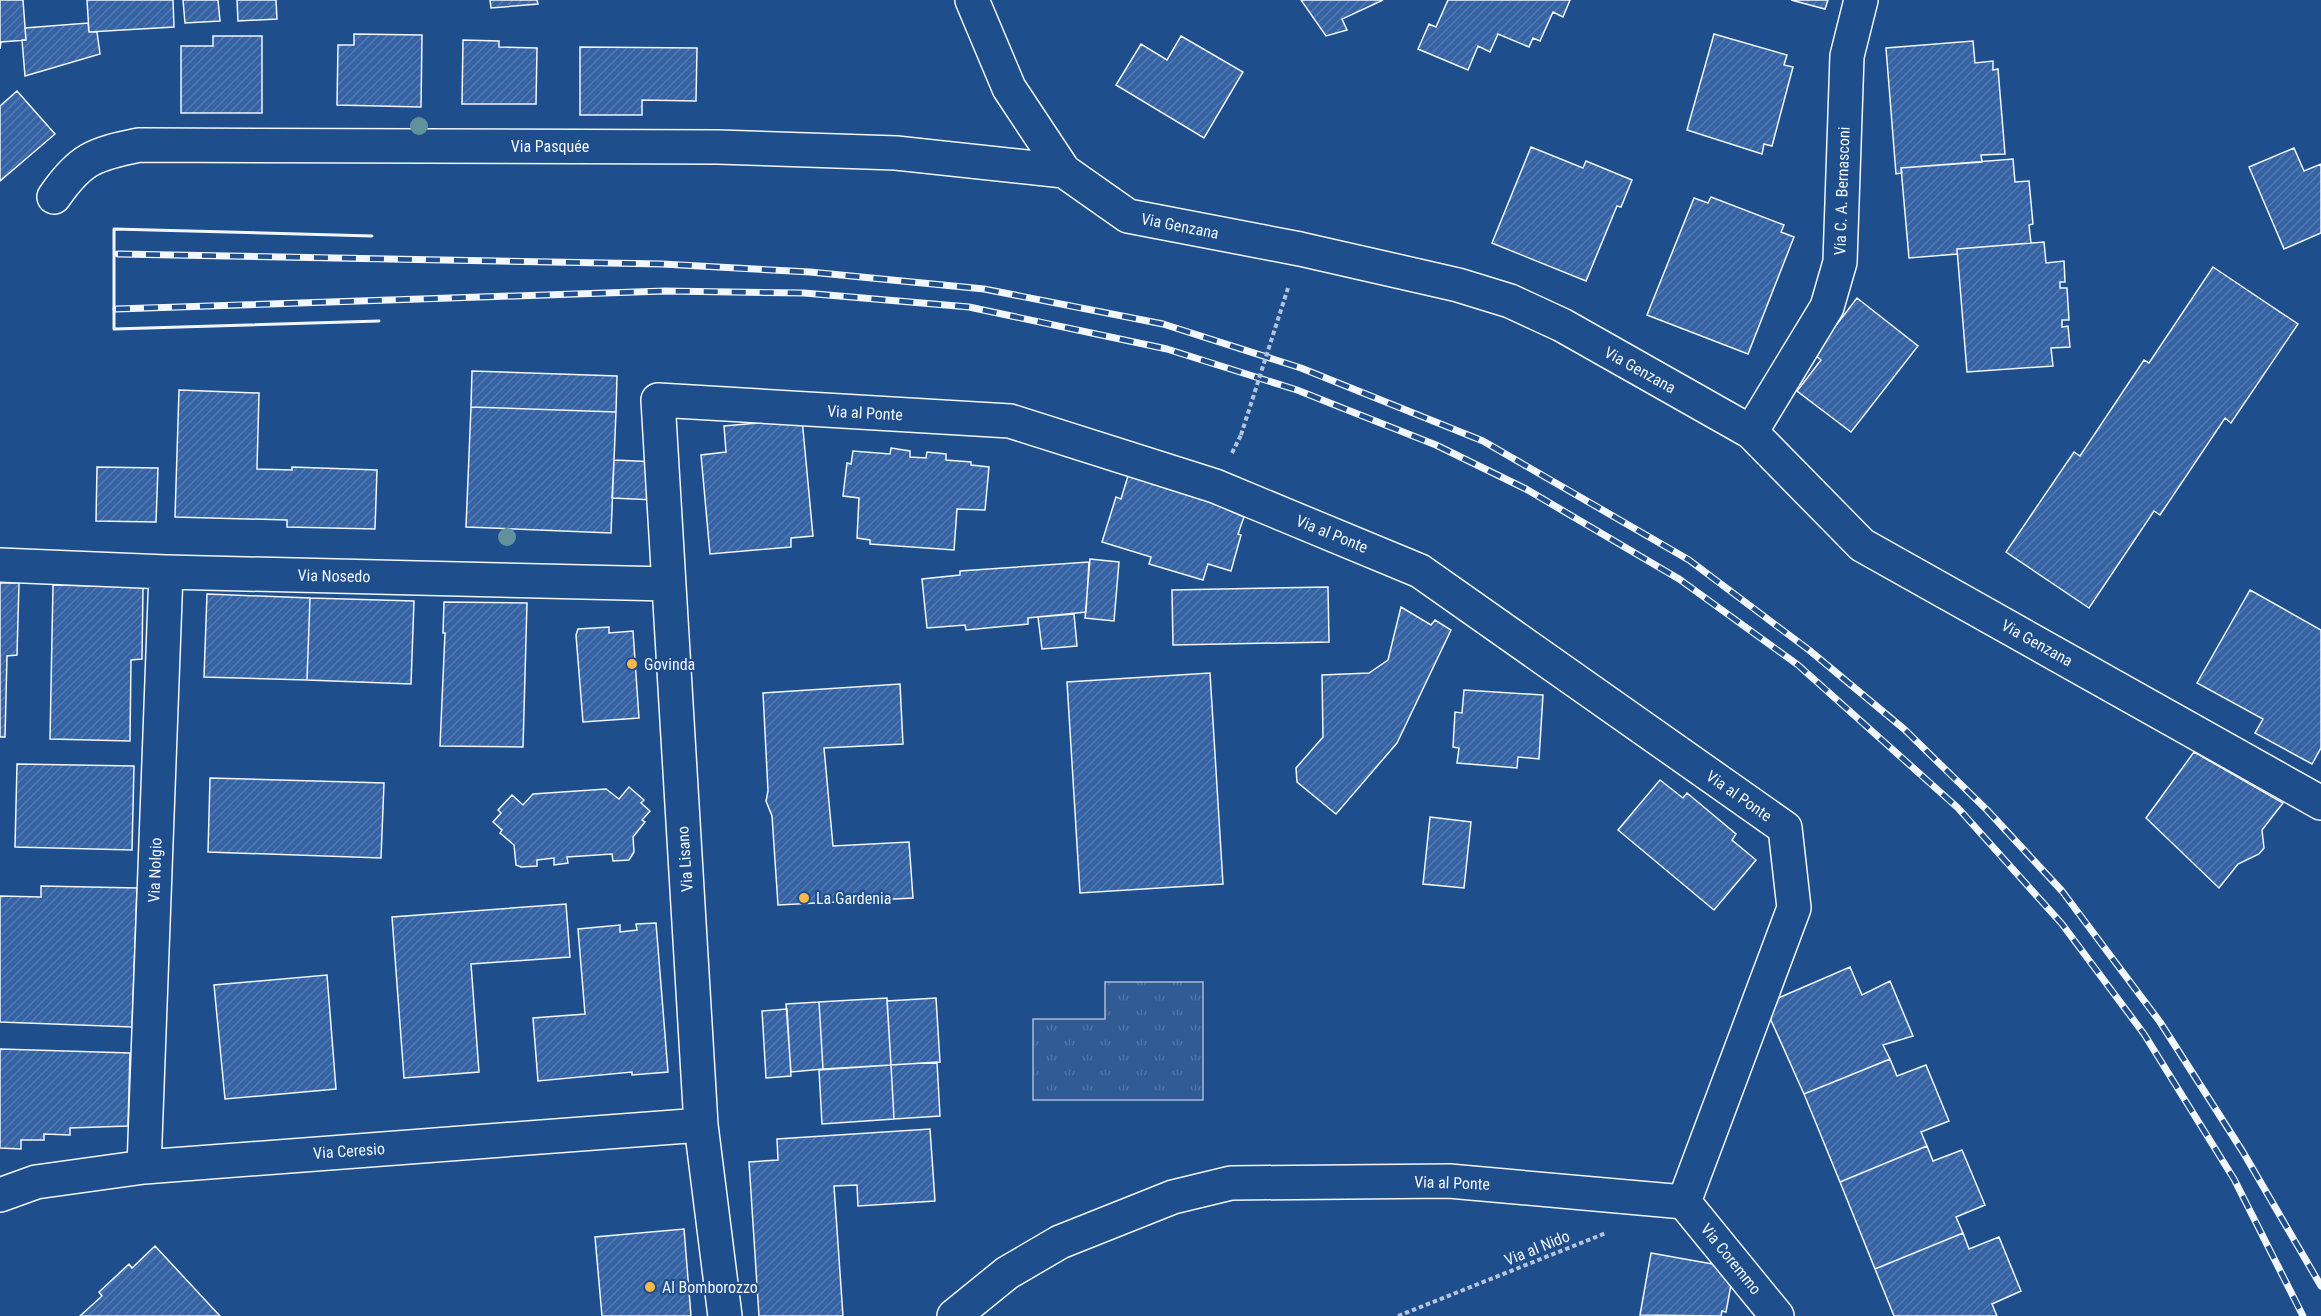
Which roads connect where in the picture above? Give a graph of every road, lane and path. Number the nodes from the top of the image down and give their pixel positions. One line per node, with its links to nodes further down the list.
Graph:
1 (972, 0): 3 (street, Via Genzana)
2 (1861, 0): 7 (street, Via C. A. Bernasconi)
3 (1064, 171): 4 (street, Via Pasquée); 7 (street, Via Genzana)
4 (54, 197)
5 (1288, 288): 8 (path, bridge)
6 (658, 400): 11 (street, Via Lisano); 16 (street, Via al Ponte)
7 (1751, 432): 12 (street, Via Genzana)
8 (1241, 435)
9 (0, 565): 10 (street, Via Nosedo)
10 (166, 572): 11 (street, Via Nosedo); 14 (street, Via Nolgio)
11 (668, 584): 13 (street, Via Lisano)
12 (2321, 803)
13 (701, 1125): 14 (street, Via Ceresio); 18 (street, Via Lisano)
14 (144, 1167): 15 (street, Via Ceresio)
15 (0, 1195)
16 (1684, 1202): 19 (street, Via al Ponte); 21 (street, Via Coremmo)
17 (1607, 1233): 20 (path, Via al Nido)
18 (724, 1316)
19 (954, 1316)
20 (1398, 1316)
21 (1777, 1316)

